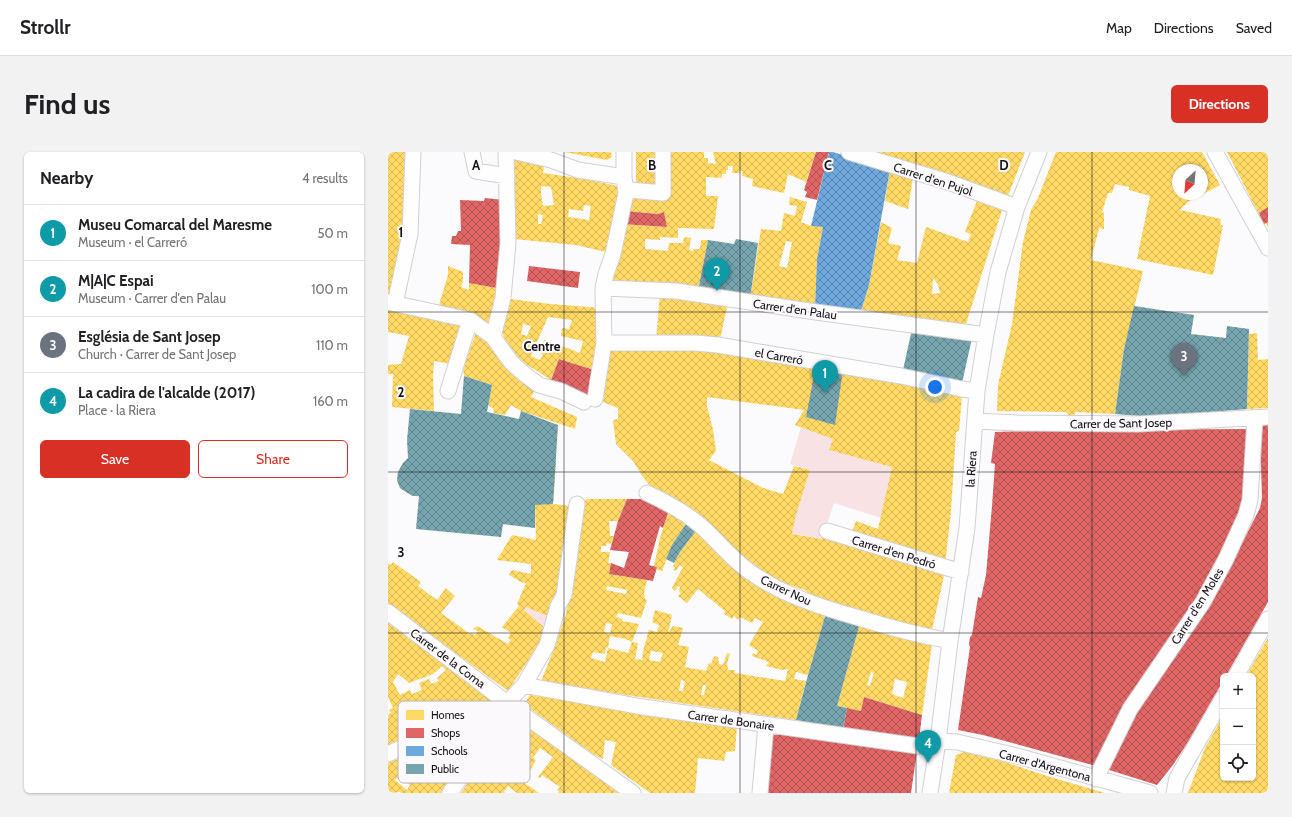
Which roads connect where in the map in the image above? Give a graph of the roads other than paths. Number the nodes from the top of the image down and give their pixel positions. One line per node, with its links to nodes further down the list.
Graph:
1 (413, 152): 15 (street)
2 (472, 152): 10 (street)
3 (506, 152): 10 (street)
4 (516, 152): 11 (street)
5 (624, 152): 11 (street)
6 (663, 152): 11 (street)
7 (849, 152): 12 (street, Carrer d'en Pujol)
8 (1039, 152): 12 (street, la Riera)
9 (1215, 152): 13 (street)
10 (507, 176): 18 (street)
11 (625, 183): 14 (street)
12 (1017, 207): 17 (street, la Riera)
13 (1268, 248)
14 (603, 288): 17 (street, Carrer d'en Palau); 19 (street)
15 (392, 303): 16 (street)
16 (470, 320): 18 (street); 20 (street)
17 (986, 335): 21 (street, la Riera)
18 (493, 337): 19 (street)
19 (604, 343): 21 (street, el Carreró)
20 (448, 391)
21 (977, 391): 23 (street, la Riera)
22 (1261, 418): 23 (street, Carrer de Sant Josep); 41 (street, Carrer d'en Moles)
23 (975, 421): 27 (street, la Riera)
24 (647, 494): 30 (street, Carrer Nou)
25 (577, 504): 32 (street)
26 (827, 531): 27 (street, Carrer d'en Pedró)
27 (961, 572): 30 (street, la Riera)
28 (388, 612): 33 (street, Carrer de la Coma)
29 (1268, 619): 31 (street)
30 (950, 641): 38 (street, la Riera)
31 (1238, 673)
32 (524, 685): 34 (street); 37 (street, Carrer de Bonaire)
33 (504, 701)
34 (509, 701)
35 (1220, 703): 48 (street)
36 (530, 719): 44 (street, Carrer de la Coma)
37 (766, 725): 38 (street, Carrer de Bonaire); 45 (street)
38 (938, 741): 41 (street, Carrer d'Argentona); 46 (street, la Riera)
39 (398, 749): 40 (street)
40 (388, 754)
41 (1097, 779): 47 (street, Carrer d'Argentona)
42 (457, 783): 43 (street)
43 (450, 793)
44 (634, 793)
45 (760, 793)
46 (930, 793)
47 (1150, 793)
48 (1174, 793)

